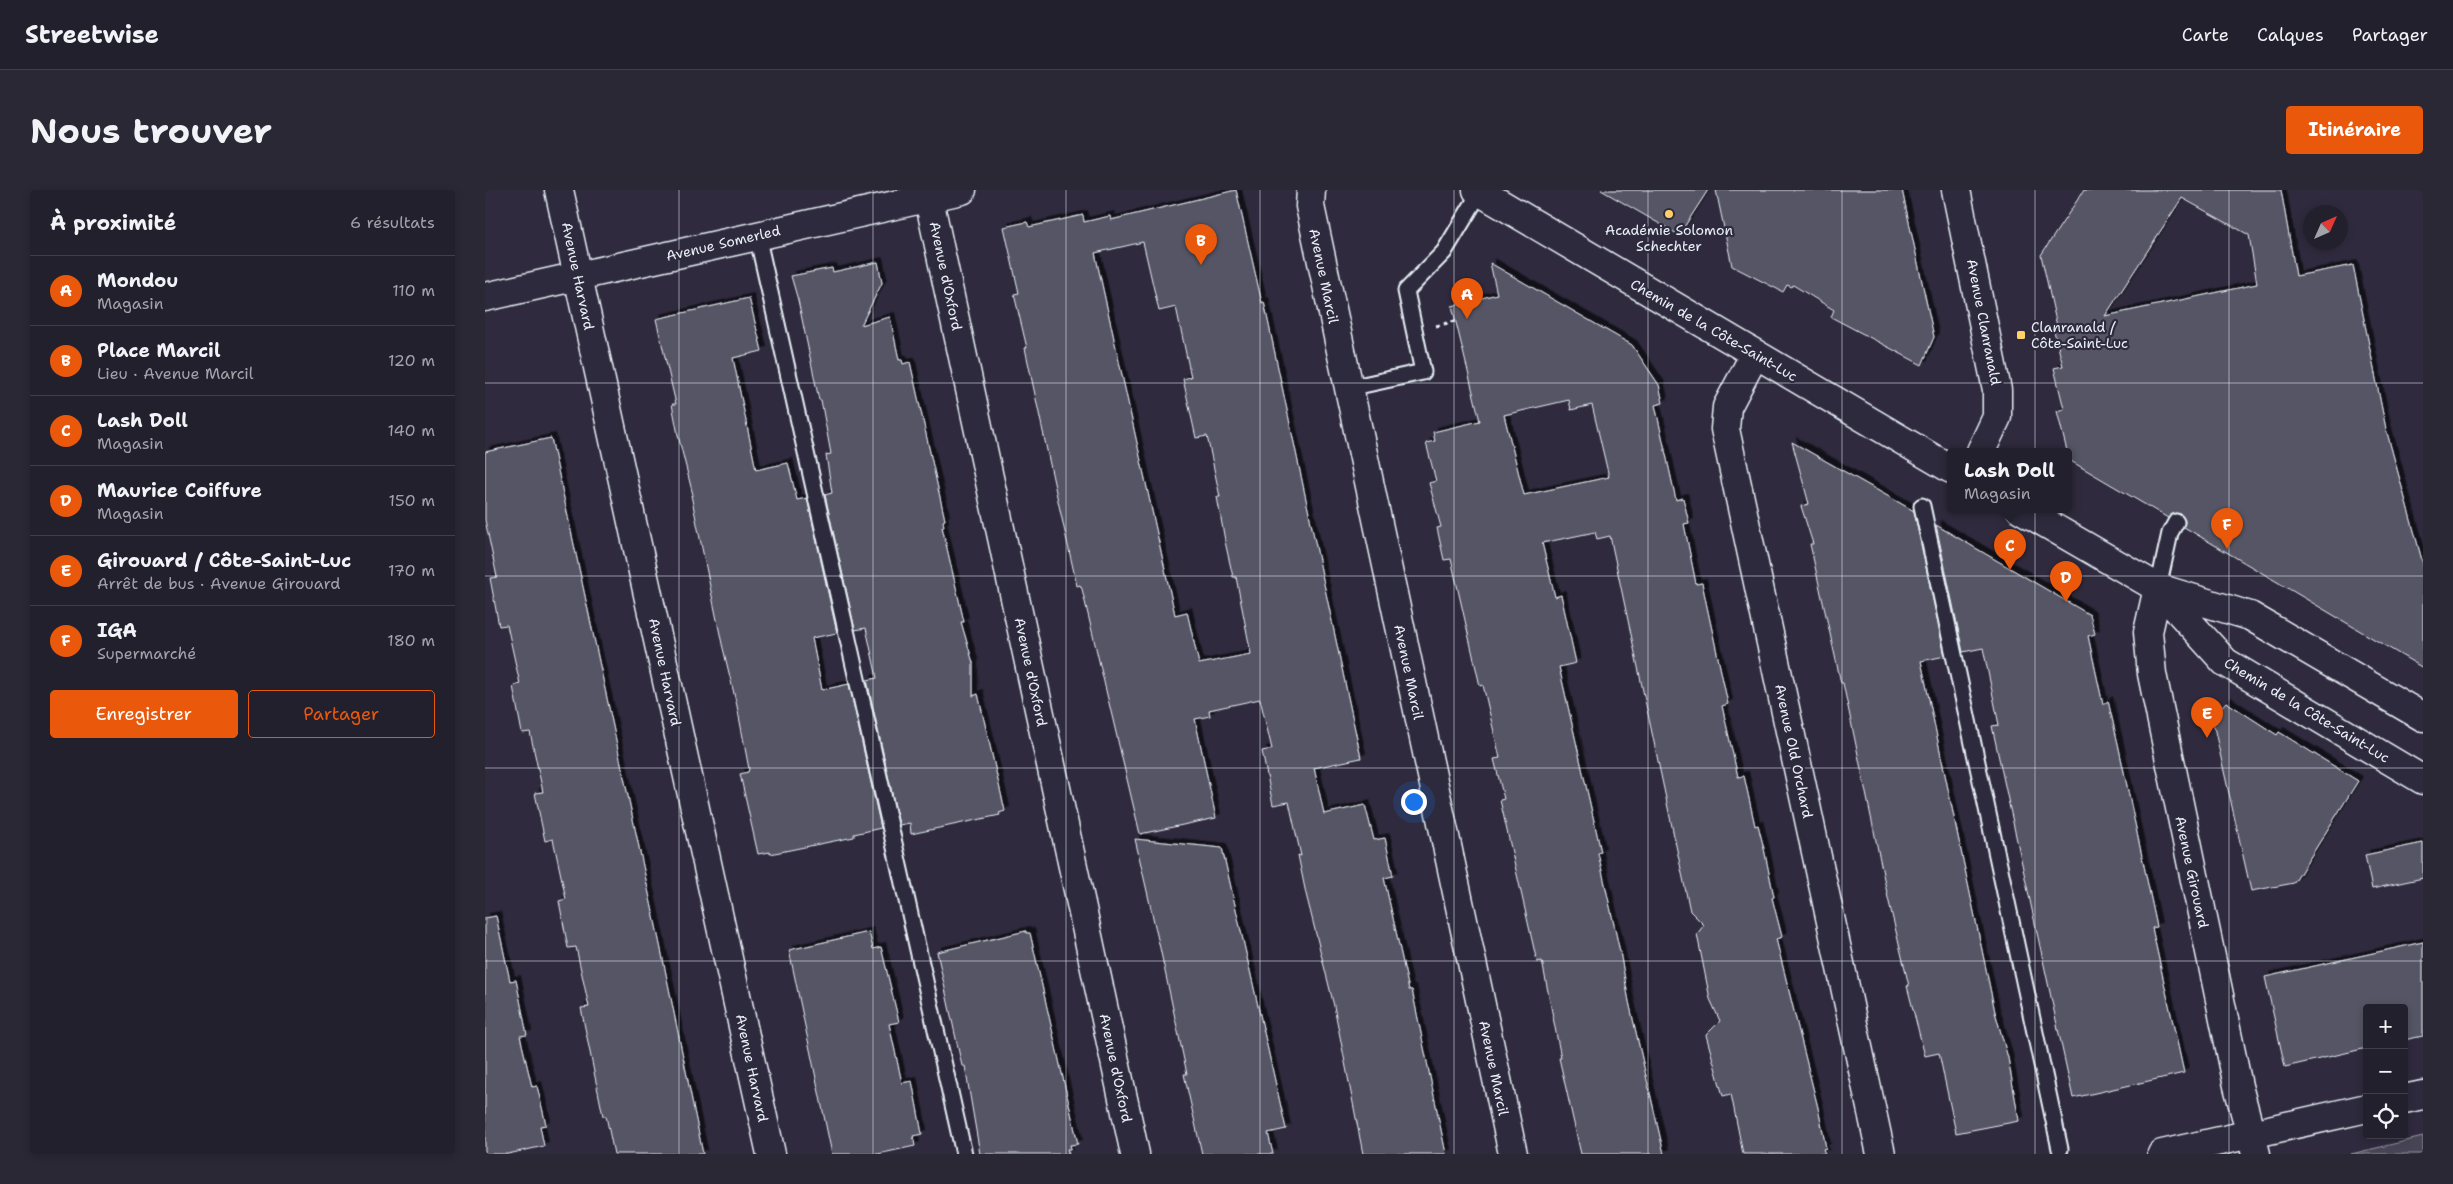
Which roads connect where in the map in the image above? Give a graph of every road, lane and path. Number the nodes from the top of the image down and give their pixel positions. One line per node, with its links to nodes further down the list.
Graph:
1 (559, 190): 8 (street, Avenue Harvard)
2 (962, 190): 6 (street, Avenue Somerled)
3 (1311, 190): 11 (street, Avenue Marcil)
4 (1956, 190): 12 (street, Avenue Clanranald)
5 (1479, 191): 10 (street, Chemin de la Côte-Saint-Luc); 11 (lane)
6 (928, 194): 7 (street, Avenue Somerled); 27 (street, Avenue d'Oxford)
7 (757, 235): 8 (street, Avenue Somerled); 26 (lane)
8 (578, 277): 9 (street, Avenue Somerled); 25 (street, Avenue Harvard)
9 (485, 297)
10 (1755, 354): 13 (street, Chemin de la Côte-Saint-Luc); 29 (street, Avenue Old Orchard)
11 (1349, 388): 28 (street, Avenue Marcil)
12 (1982, 448)
13 (1947, 467)
14 (1923, 506): 24 (lane)
15 (2028, 513): 17 (street, Chemin de la Côte-Saint-Luc)
16 (2176, 522): 17 (lane)
17 (2158, 588): 18 (street, Chemin de la Côte-Saint-Luc); 19 (street, Chemin de la Côte-Saint-Luc); 23 (street, Avenue Girouard)
18 (2423, 717)
19 (2423, 780)
20 (2423, 1095): 21 (street)
21 (2408, 1098)
22 (2363, 1109): 23 (street)
23 (2253, 1144): 30 (street)
24 (2060, 1149)
25 (771, 1154)
26 (963, 1154)
27 (1135, 1154)
28 (1513, 1154)
29 (1881, 1154)
30 (2161, 1154)

